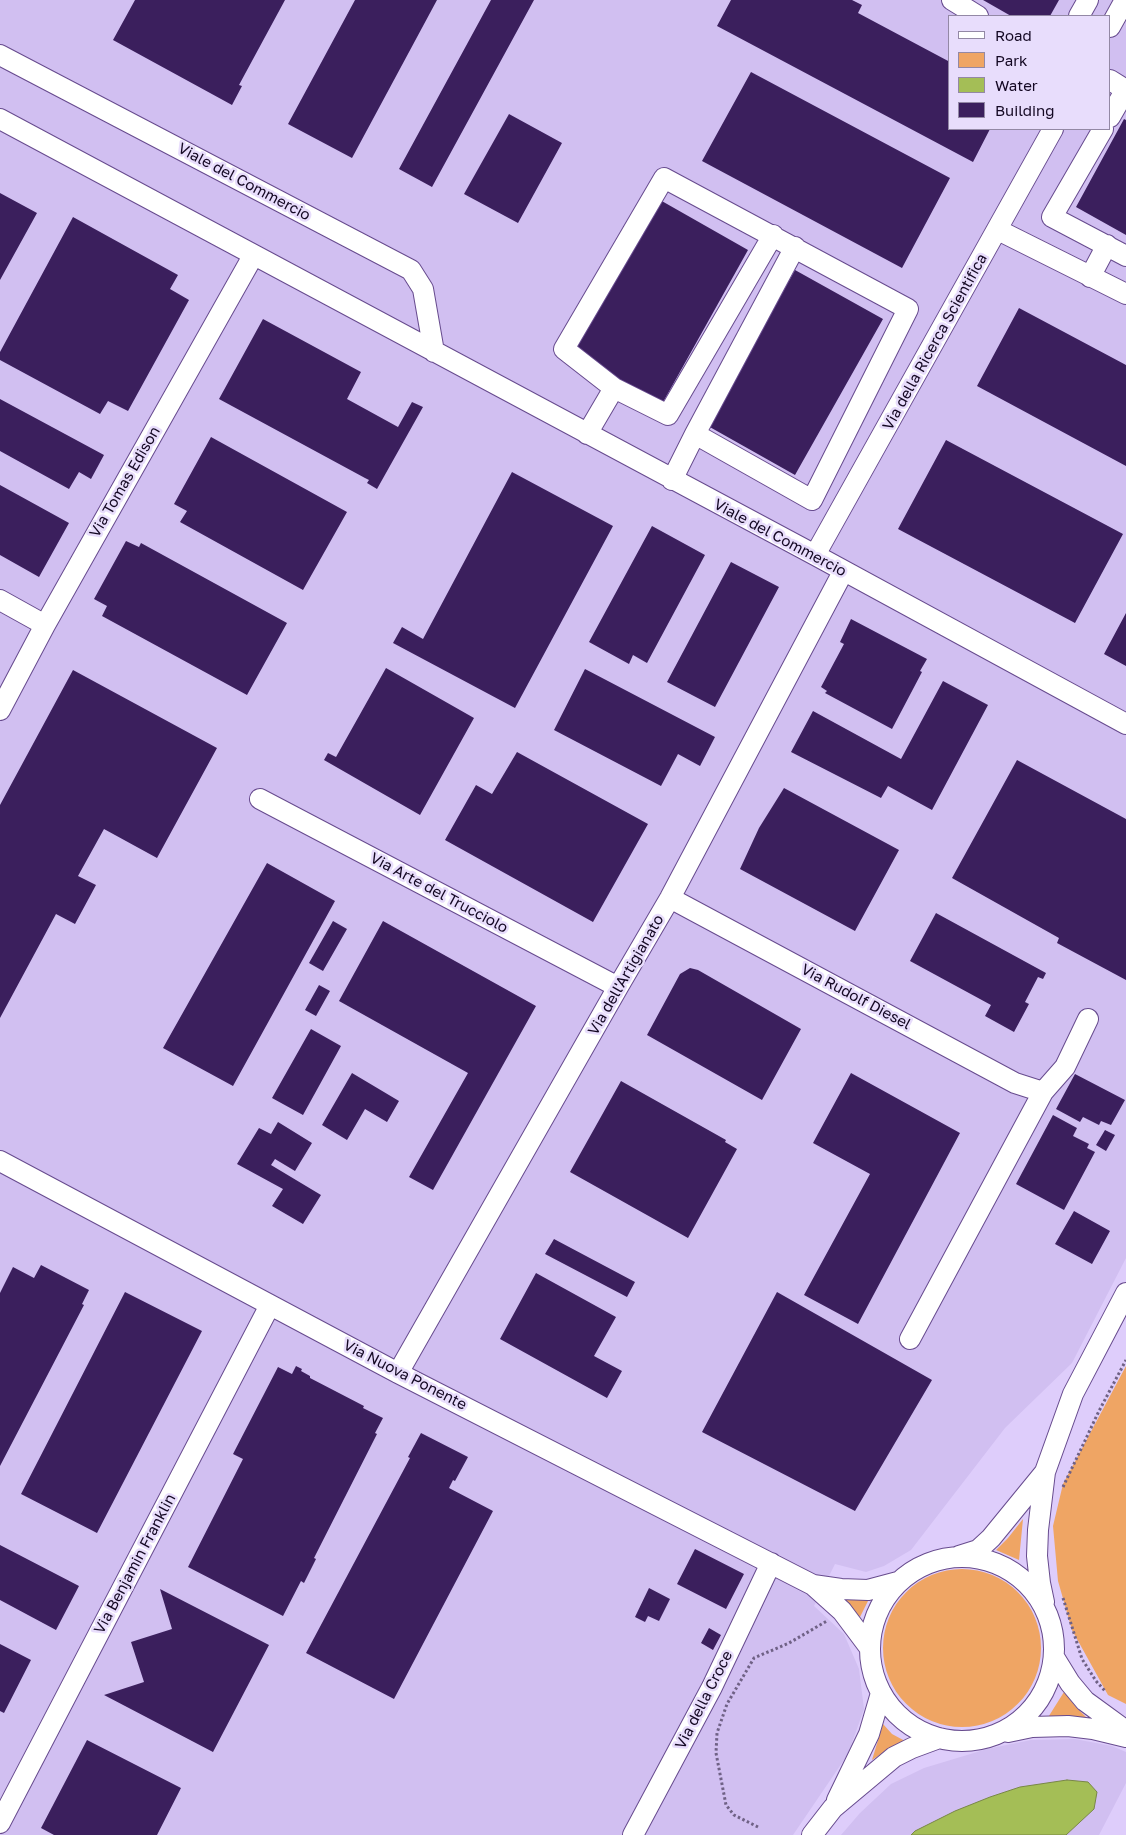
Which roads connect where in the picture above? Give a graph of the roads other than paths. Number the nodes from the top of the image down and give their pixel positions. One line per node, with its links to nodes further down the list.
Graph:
1 (952, 0): 4 (street)
2 (1088, 0): 5 (street)
3 (1125, 0): 6 (street)
4 (976, 15)
5 (1080, 15)
6 (1111, 26)
7 (0, 55): 22 (street, Viale del Commercio)
8 (1111, 81): 9 (street)
9 (1126, 89): 10 (street)
10 (1111, 115)
11 (0, 119): 18 (street, Viale del Commercio)
12 (1053, 130): 14 (street, Via della Ricerca Scientifica)
13 (1102, 130): 16 (street)
14 (998, 230): 20 (street); 27 (street, Via della Ricerca Scientifica)
15 (773, 235): 17 (street); 23 (street); 23 (street)
16 (1107, 245): 19 (street); 20 (street)
17 (795, 247): 25 (street); 25 (street)
18 (253, 256): 22 (street, Viale del Commercio); 30 (street, Via Tomas Edison)
19 (1126, 256)
20 (1090, 277): 21 (street)
21 (1126, 294)
22 (434, 352): 24 (street, Viale del Commercio)
23 (614, 388): 24 (street)
24 (587, 434): 26 (street, Viale del Commercio)
25 (695, 434): 26 (street)
26 (672, 480): 27 (street, Viale del Commercio)
27 (815, 555): 28 (street, Viale del Commercio)
28 (843, 572): 32 (street, Viale del Commercio); 34 (street, Via dell'Artigianato)
29 (0, 600): 30 (street)
30 (45, 625): 31 (street, Via Tomas Edison)
31 (0, 710)
32 (1126, 724)
33 (260, 799): 35 (street, Via Arte del Trucciolo)
34 (670, 898): 35 (street, Via dell'Artigianato); 37 (street, Via Rudolf Diesel)
35 (618, 987): 42 (street, Via dell'Artigianato)
36 (1088, 1020): 37 (street)
37 (1043, 1092): 41 (street)
38 (0, 1160): 40 (street, Via Nuova Ponente)
39 (1126, 1293): 43 (street)
40 (270, 1305): 42 (street, Via Nuova Ponente); 57 (street, Via Benjamin Franklin)
41 (910, 1339)
42 (398, 1372): 45 (street, Via Nuova Ponente)
43 (1045, 1472): 44 (street); 48 (street)
44 (957, 1556): 46 (street); 48 (street)
45 (771, 1563): 47 (street, Via Nuova Ponente); 58 (street, Via della Croce)
46 (898, 1582): 47 (street, Via Nuova Ponente); 49 (street)
47 (813, 1585): 49 (street, Via Nuova Ponente)
48 (1046, 1609): 50 (street)
49 (869, 1648): 51 (street)
50 (1054, 1657): 52 (street); 53 (street)
51 (881, 1693): 55 (street); 56 (street)
52 (1126, 1731)
53 (999, 1733): 54 (street); 55 (street)
54 (1126, 1737)
55 (939, 1738): 56 (street)
56 (833, 1808): 59 (street)
57 (0, 1823)
58 (633, 1835)
59 (812, 1835)

